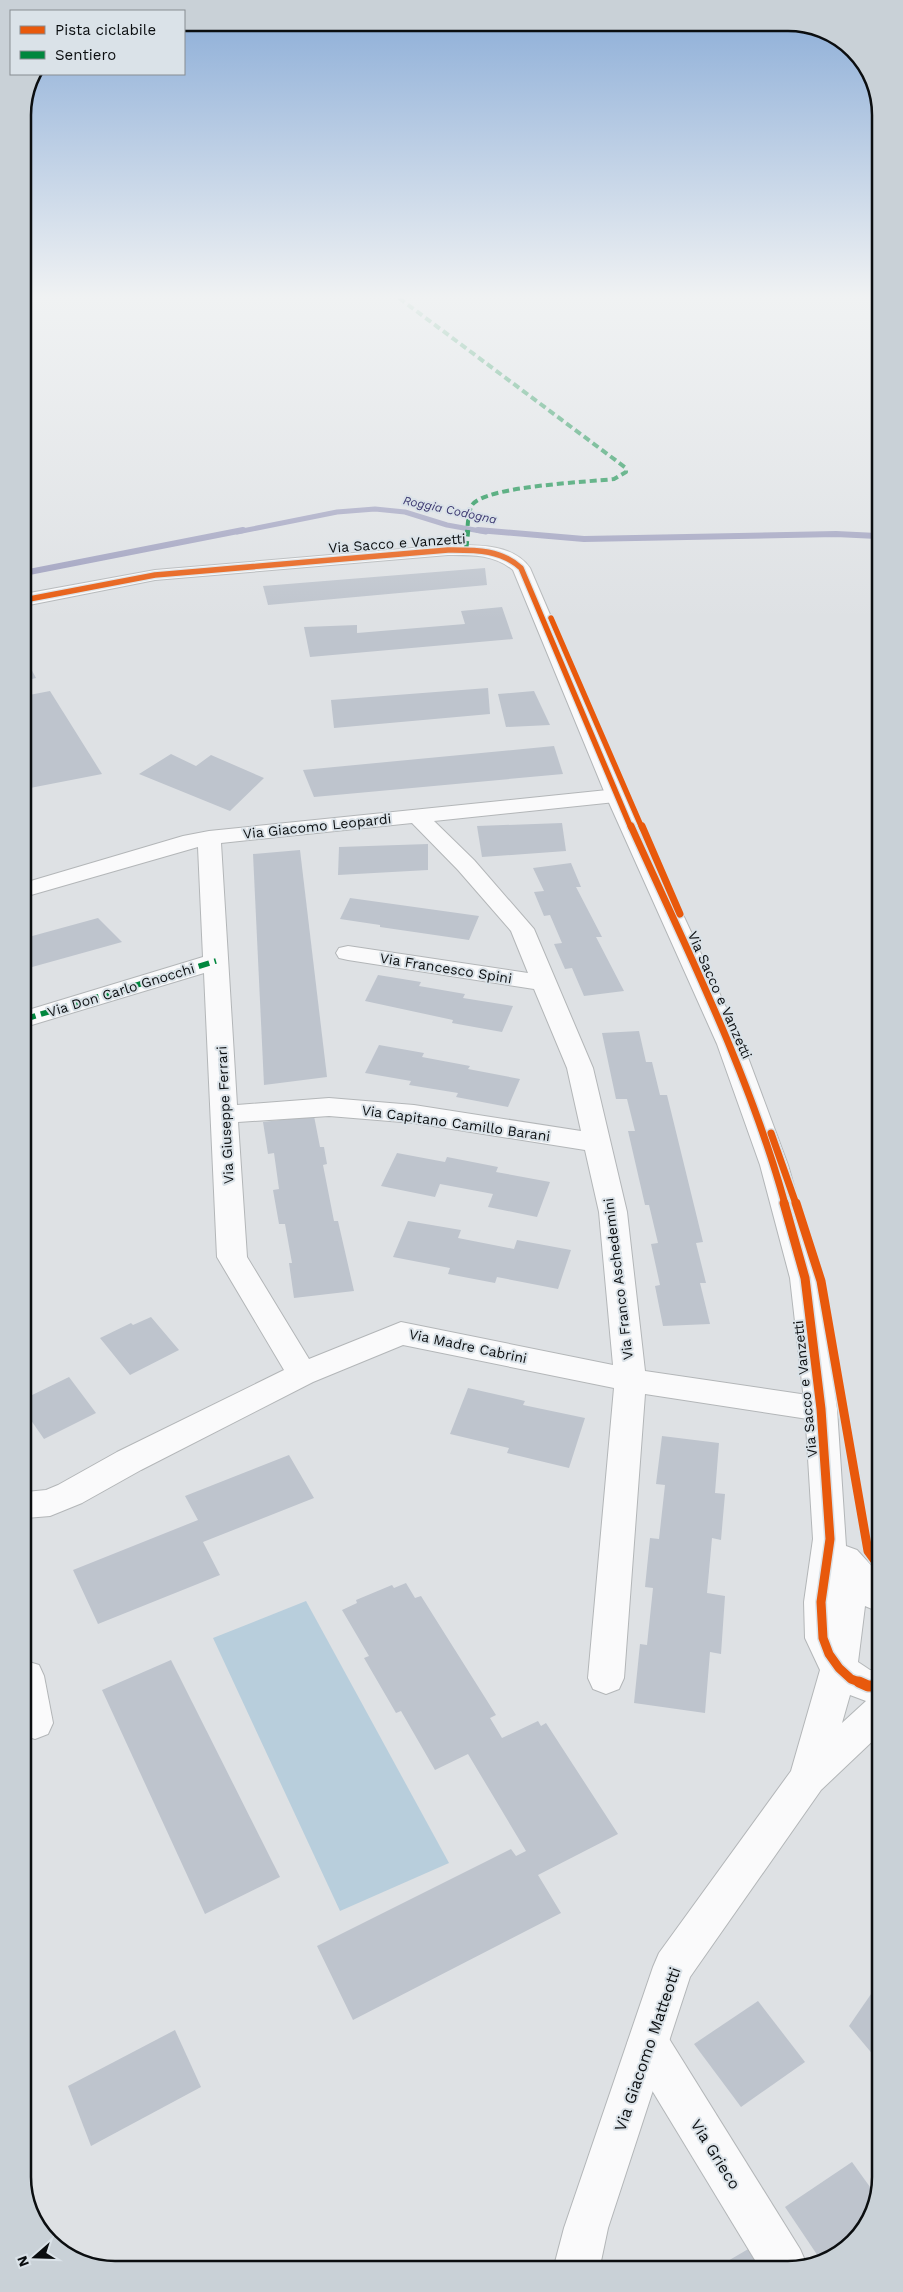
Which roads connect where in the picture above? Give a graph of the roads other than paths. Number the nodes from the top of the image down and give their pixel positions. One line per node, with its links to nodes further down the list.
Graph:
1 (31, 599): 2 (street, Via Sacco e Vanzetti)
2 (617, 796): 3 (street, Via Giacomo Leopardi); 14 (street, Via Sacco e Vanzetti)
3 (417, 816): 4 (street, Via Giacomo Leopardi); 8 (street, Via Franco Aschedemini)
4 (209, 838): 5 (street, Via Giacomo Leopardi); 7 (street, Via Giuseppe Ferrari)
5 (31, 888)
6 (348, 953): 8 (street, Via Francesco Spini)
7 (216, 961): 9 (street, Via Don Carlo Gnocchi); 10 (street, Via Giuseppe Ferrari)
8 (545, 983): 11 (street, Via Franco Aschedemini)
9 (31, 1017)
10 (225, 1114): 11 (street, Via Capitano Camillo Barani); 12 (street, Via Giuseppe Ferrari)
11 (597, 1143): 13 (street, Via Franco Aschedemini)
12 (302, 1374): 13 (street, Via Madre Cabrini); 15 (street, Via Madre Cabrini)
13 (630, 1380): 14 (street, Via Madre Cabrini); 20 (street, Via Franco Aschedemini)
14 (821, 1409): 16 (street, Via Sacco e Vanzetti)
15 (31, 1509)
16 (830, 1539): 17 (street); 19 (street, Via Sacco e Vanzetti)
17 (852, 1570): 18 (street); 19 (street, Via Giacomo Matteotti)
18 (872, 1591)
19 (839, 1668): 21 (street); 25 (street, Via Giacomo Matteotti)
20 (606, 1678)
21 (872, 1686)
22 (31, 1702): 24 (street)
23 (872, 1719): 25 (street, Via Giacomo Matteotti)
24 (35, 1723)
25 (808, 1778): 26 (street, Via Giacomo Matteotti)
26 (648, 2044): 27 (street, Via Giacomo Matteotti); 28 (street, Via Grieco)
27 (578, 2261)
28 (782, 2261)

